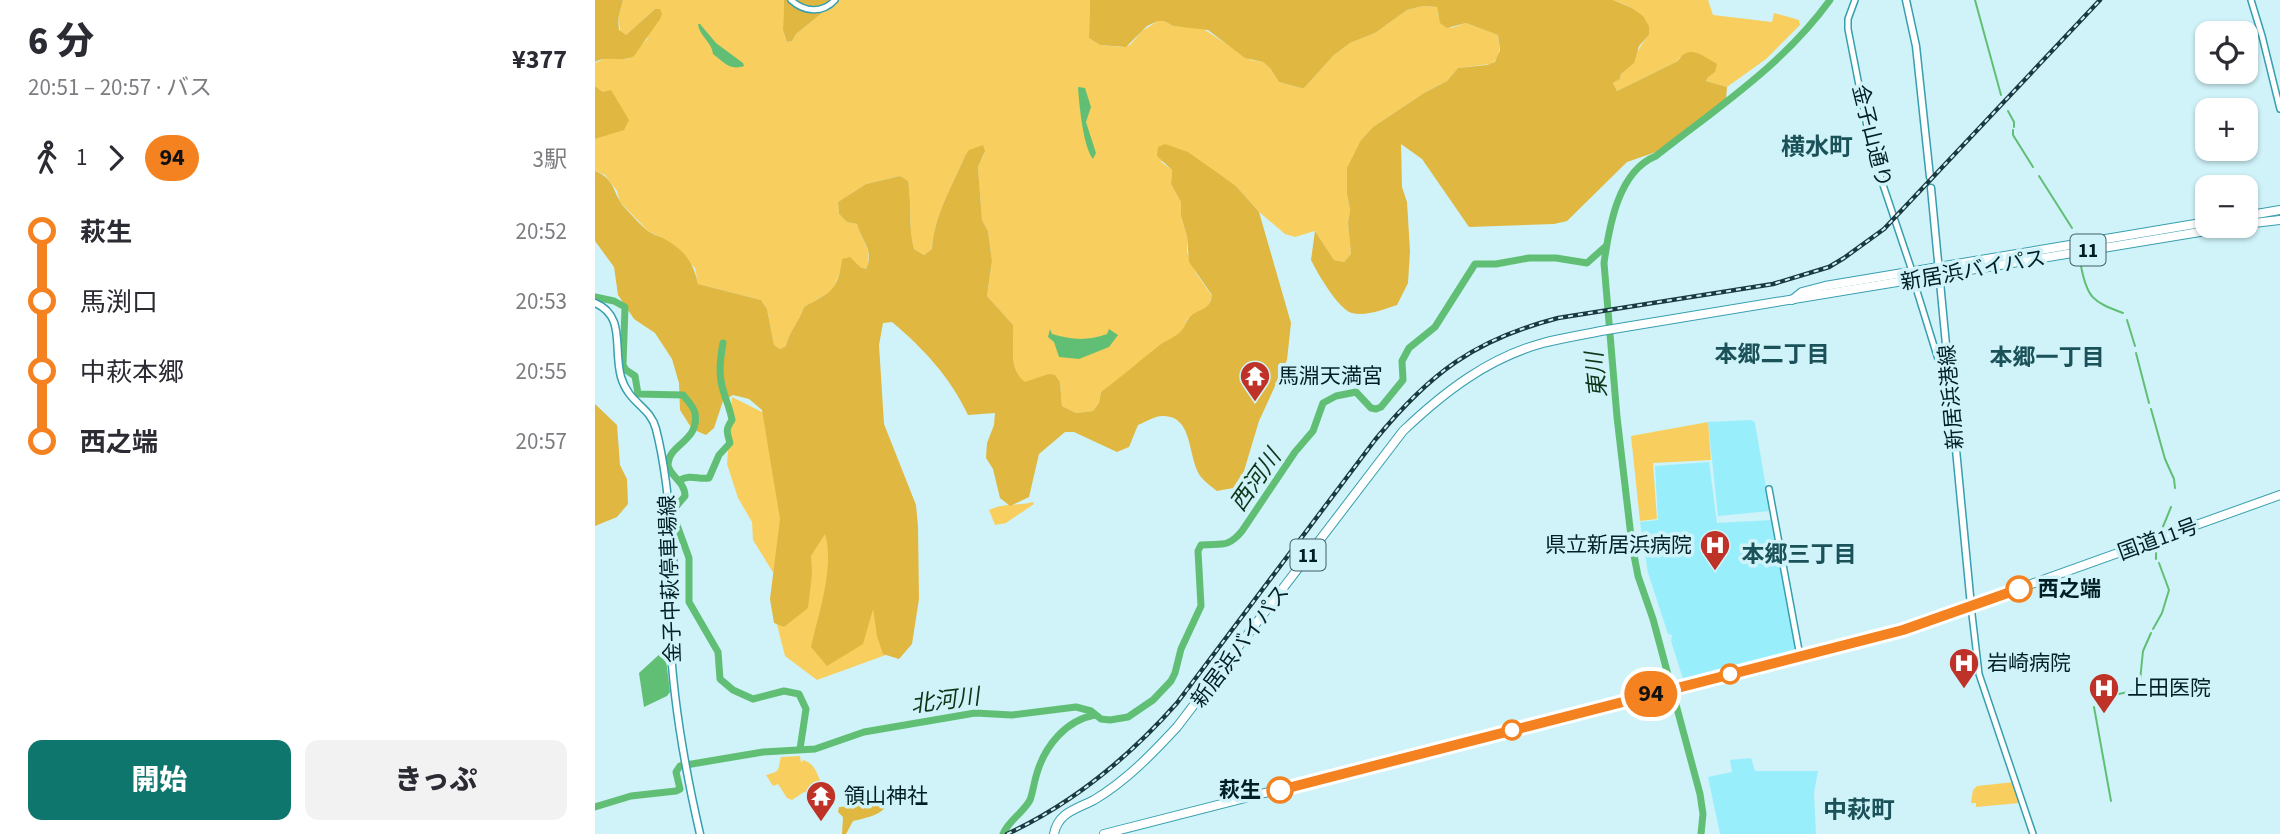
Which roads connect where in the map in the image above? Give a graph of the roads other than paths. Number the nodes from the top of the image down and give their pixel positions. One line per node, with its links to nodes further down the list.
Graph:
1 (790, 0): 2 (street)
2 (835, 0)
3 (1855, 0): 15 (street, 金子山通り)
4 (1906, 0): 7 (main road)
5 (2251, 0): 6 (street)
6 (2280, 108)
7 (1930, 177)
8 (1931, 188): 16 (main road, 新居浜港線)
9 (2280, 210): 10 (highway)
10 (2258, 214)
11 (2280, 220): 12 (highway)
12 (2258, 223)
13 (2195, 224): 16 (highway, 新居浜バイパス / 11)
14 (2195, 232): 16 (highway, 新居浜バイパス / 11)
15 (1912, 271): 16 (highway, 新居浜バイパス / 11); 18 (highway, 新居浜バイパス / 11)
16 (1940, 271): 18 (highway, 新居浜バイパス / 11); 20 (main road, 新居浜港線)
17 (1916, 288): 20 (street)
18 (1792, 300): 26 (highway, 新居浜バイパス / 11)
19 (595, 303): 25 (main road, 金子中萩停車場線)
20 (1949, 380): 23 (main road, 新居浜港線)
21 (1769, 489): 24 (street)
22 (2280, 495): 23 (highway, 国道11号)
23 (1971, 606): 24 (highway, 国道11号); 28 (street)
24 (1800, 656): 27 (highway, 国道11号)
25 (700, 834)
26 (1054, 834)
27 (1104, 834)
28 (2033, 834)

